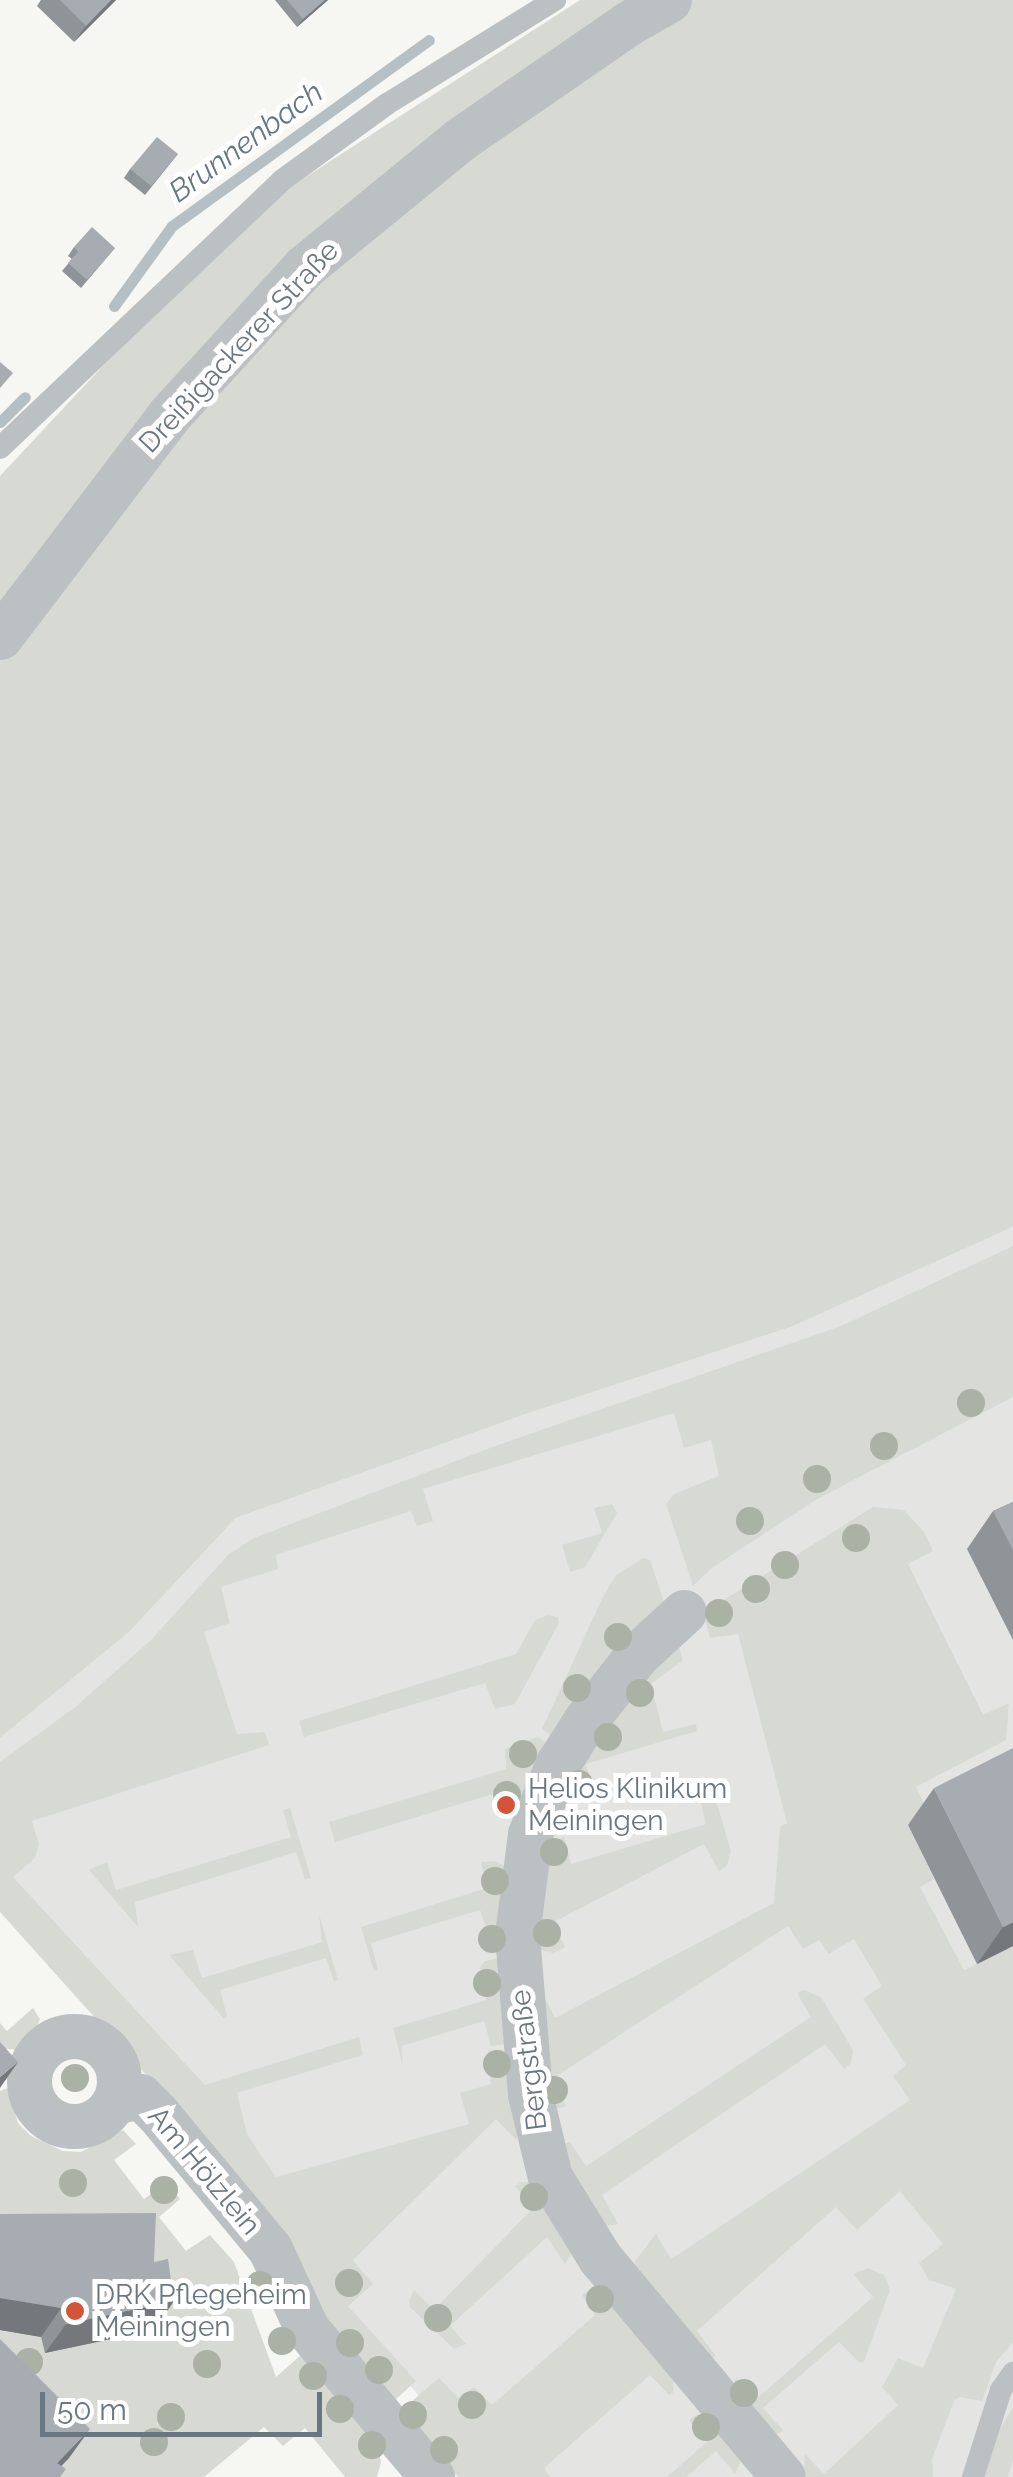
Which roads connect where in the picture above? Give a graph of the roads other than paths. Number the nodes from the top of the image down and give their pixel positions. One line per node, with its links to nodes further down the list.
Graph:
1 (555, 0): 3 (lane)
2 (670, 0): 4 (street, Dreißigackerer Straße)
3 (0, 448)
4 (0, 638)
5 (684, 1612): 9 (street, Bergstraße)
6 (114, 2102): 8 (street, Am Hölzlein)
7 (1013, 2373): 10 (lane)
8 (419, 2473)
9 (784, 2477)
10 (973, 2477)

